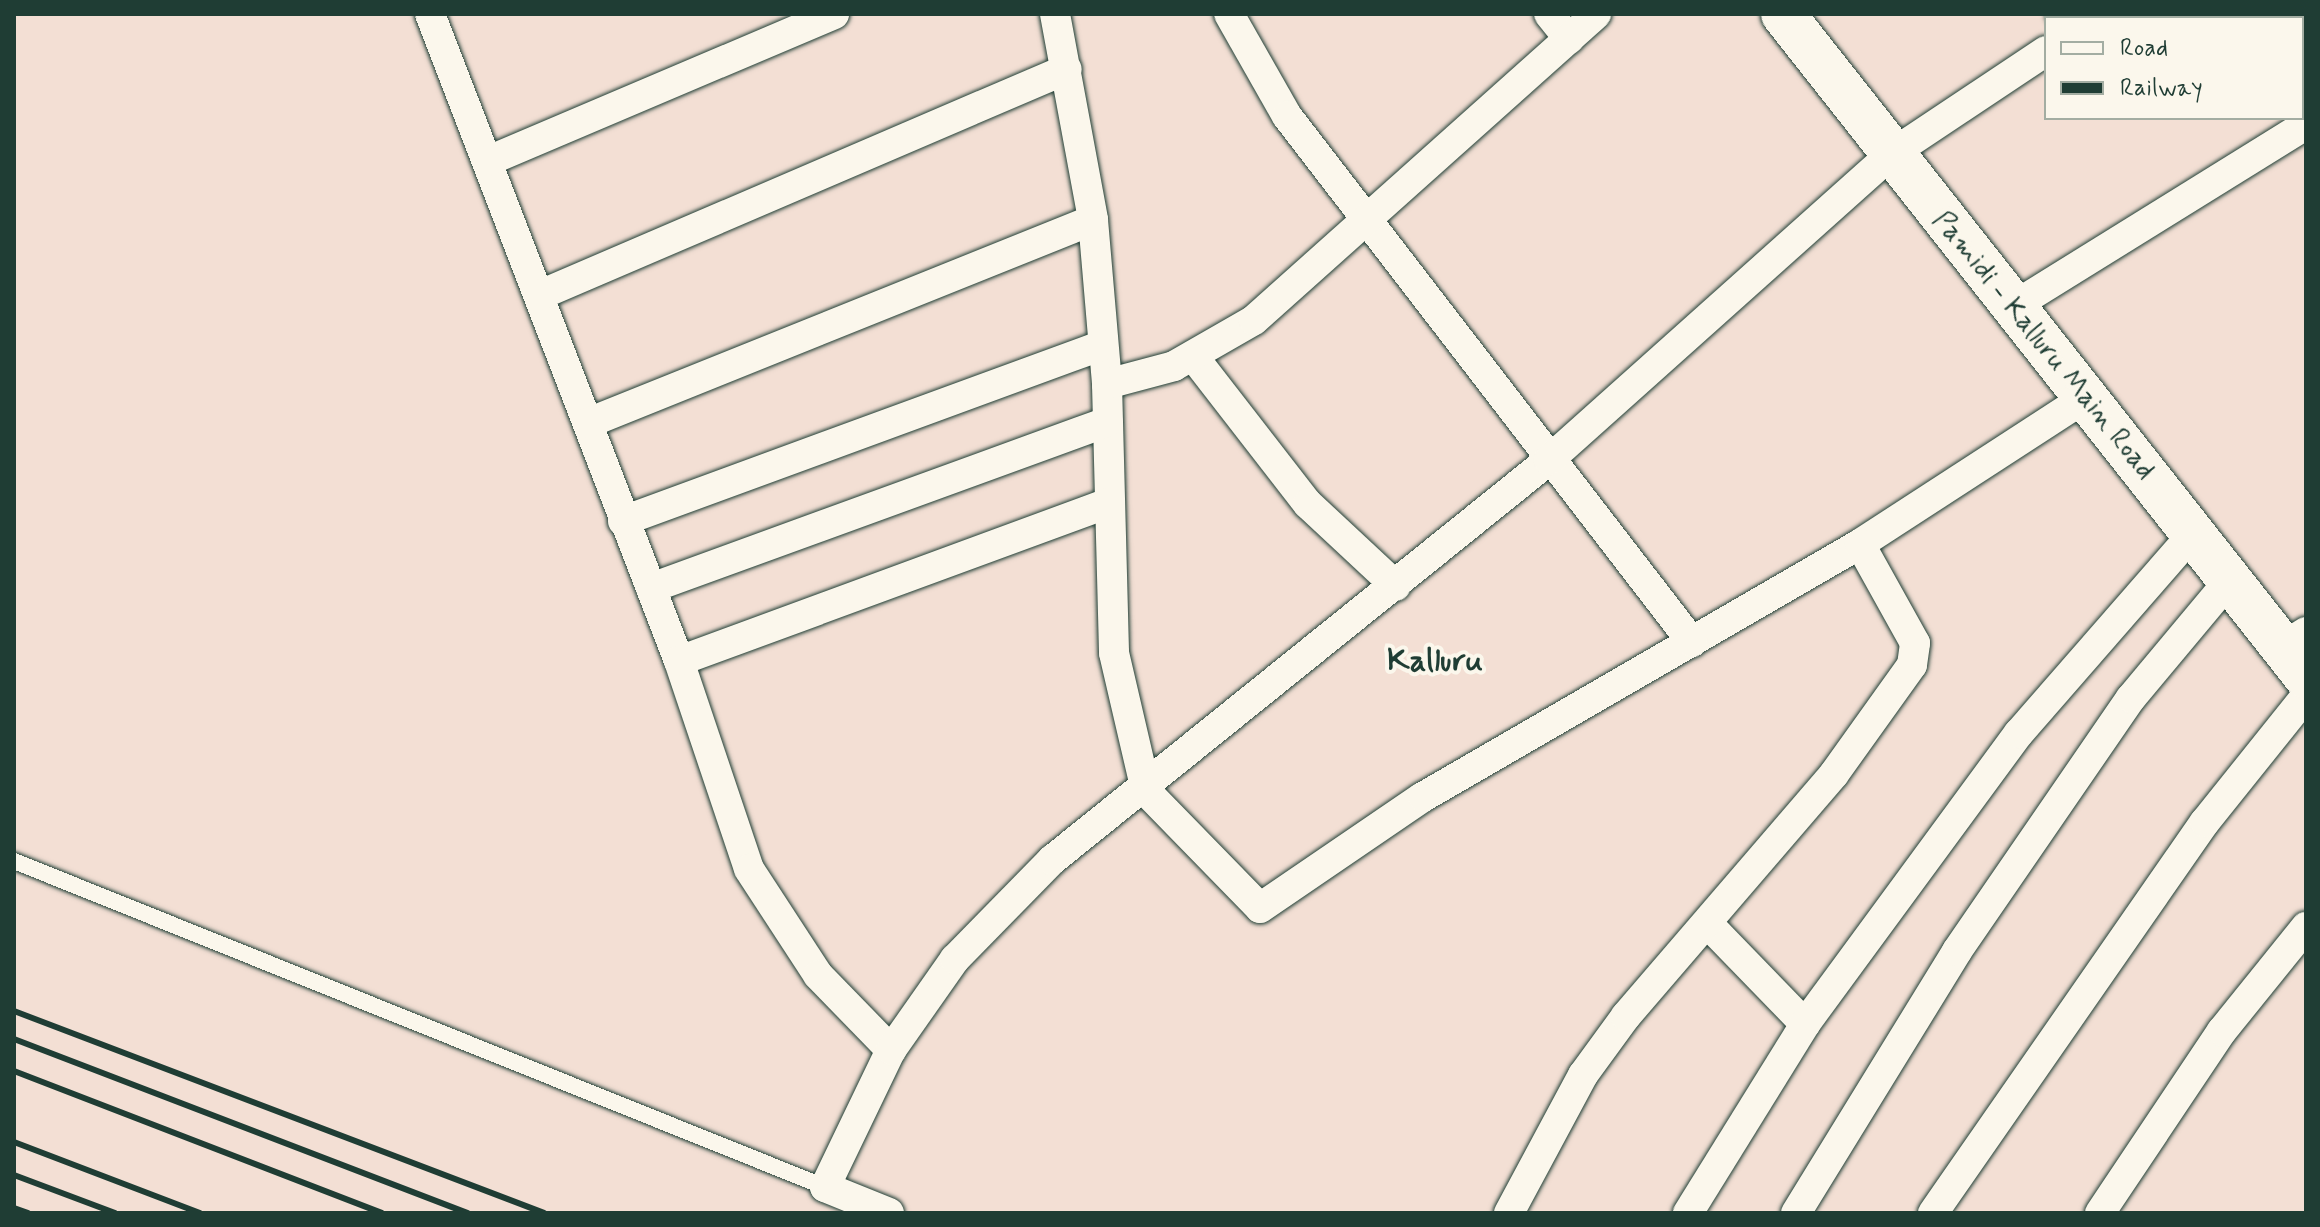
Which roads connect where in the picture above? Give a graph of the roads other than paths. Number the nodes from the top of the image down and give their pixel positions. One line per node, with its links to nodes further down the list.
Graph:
1 (430, 14): 13 (street)
2 (834, 14): 13 (street)
3 (1229, 14): 15 (street)
4 (1549, 14): 8 (street)
5 (1596, 14): 8 (street)
6 (1783, 14): 12 (main road, Pamidi - Kalluru Main Road)
7 (1063, 18): 10 (street)
8 (1569, 39): 15 (street)
9 (2044, 52): 12 (street)
10 (1067, 69): 14 (street); 16 (street)
11 (2306, 125): 17 (street)
12 (1890, 155): 17 (main road, Pamidi - Kalluru Main Road); 24 (street)
13 (488, 161): 16 (street)
14 (1093, 220): 18 (street); 23 (street)
15 (1367, 220): 19 (street); 24 (street)
16 (540, 295): 23 (street)
17 (2012, 307): 21 (main road, Pamidi - Kalluru Main Road)
18 (1103, 345): 20 (street); 26 (street)
19 (1193, 356): 20 (street); 30 (street)
20 (1107, 384): 22 (street)
21 (2085, 398): 27 (main road, Pamidi - Kalluru Main Road); 28 (street)
22 (1108, 422): 25 (street); 31 (street)
23 (588, 423): 26 (street)
24 (1549, 460): 30 (street); 32 (street)
25 (1109, 503): 34 (street); 36 (street)
26 (623, 521): 31 (street)
27 (2192, 535): 29 (main road, Pamidi - Kalluru Main Road); 40 (street)
28 (1860, 544): 32 (street); 38 (street)
29 (2229, 581): 33 (main road, Pamidi - Kalluru Main Road); 46 (street)
30 (1396, 586): 36 (street)
31 (651, 588): 34 (street)
32 (1692, 642): 36 (street)
33 (2298, 652)
34 (679, 661): 41 (street)
35 (2306, 696): 47 (street)
36 (1146, 791): 41 (street)
37 (14, 861): 42 (lane)
38 (1709, 925): 40 (street); 44 (street)
39 (2306, 927): 48 (street)
40 (1805, 1024): 45 (street)
41 (891, 1050): 42 (street)
42 (825, 1187): 43 (street)
43 (889, 1213)
44 (1509, 1213)
45 (1688, 1213)
46 (1796, 1213)
47 (1933, 1213)
48 (2100, 1213)

